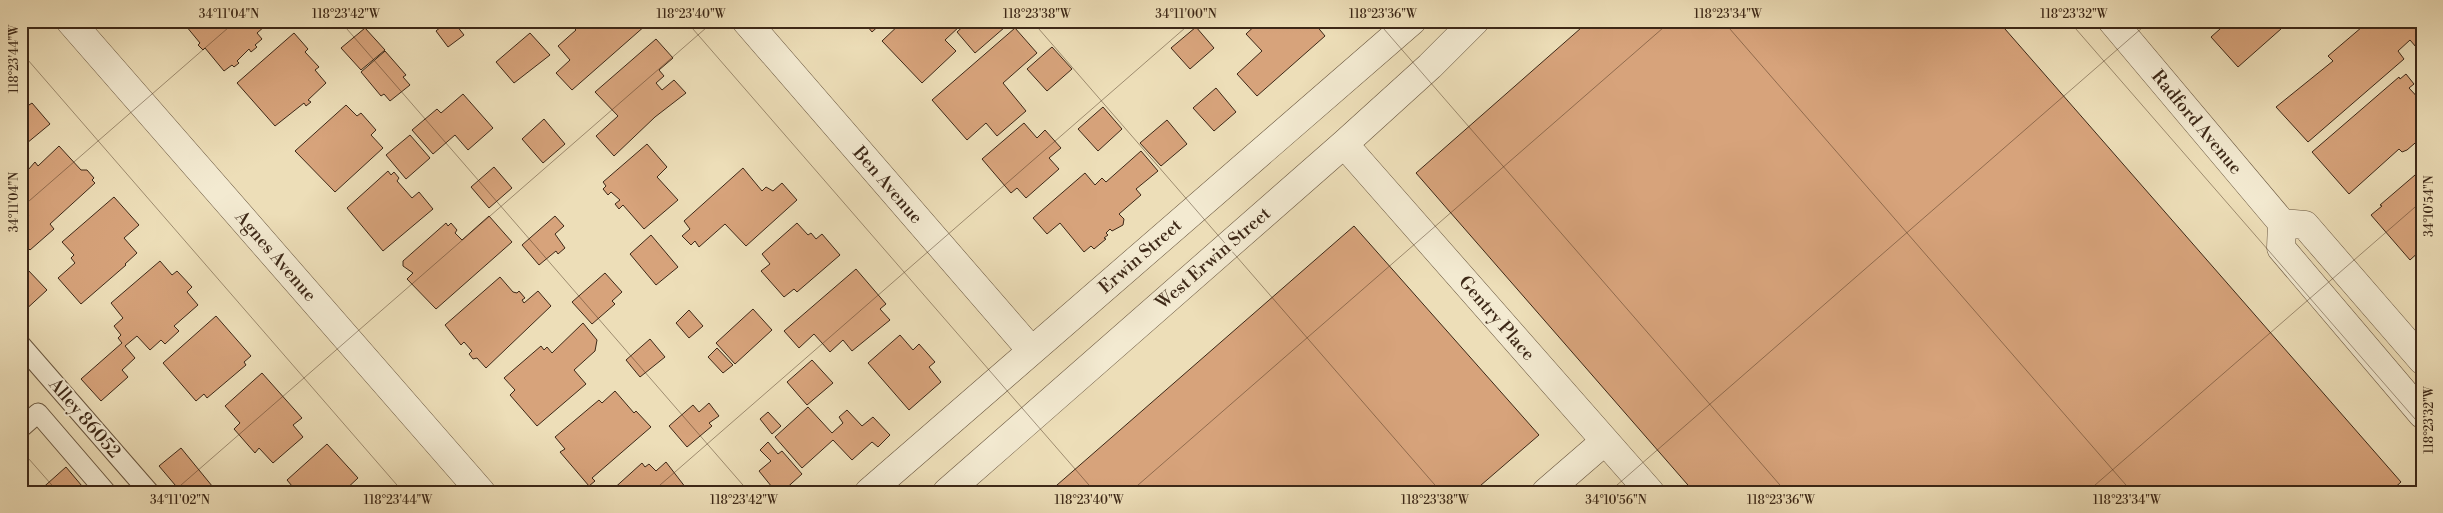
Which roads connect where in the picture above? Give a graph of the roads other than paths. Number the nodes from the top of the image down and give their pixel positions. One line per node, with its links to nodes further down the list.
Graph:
1 (70, 21): 16 (street, Agnes Avenue)
2 (746, 21): 9 (street, Ben Avenue)
3 (1412, 21): 9 (street, Erwin Street)
4 (1475, 21): 6 (street, West Erwin Street)
5 (2112, 21): 7 (street, Radford Avenue)
6 (1344, 144): 13 (street, Gentry Place); 18 (street, West Erwin Street)
7 (2282, 223): 10 (street); 11 (street)
8 (21, 345): 15 (lane, Alley 86052)
9 (1031, 350): 17 (street, Erwin Street)
10 (2422, 360)
11 (2422, 414)
12 (21, 428): 14 (lane)
13 (1605, 441): 19 (street); 20 (street, Gentry Place)
14 (106, 492)
15 (149, 492)
16 (481, 492)
17 (869, 492)
18 (947, 492)
19 (1546, 492)
20 (1650, 492)

